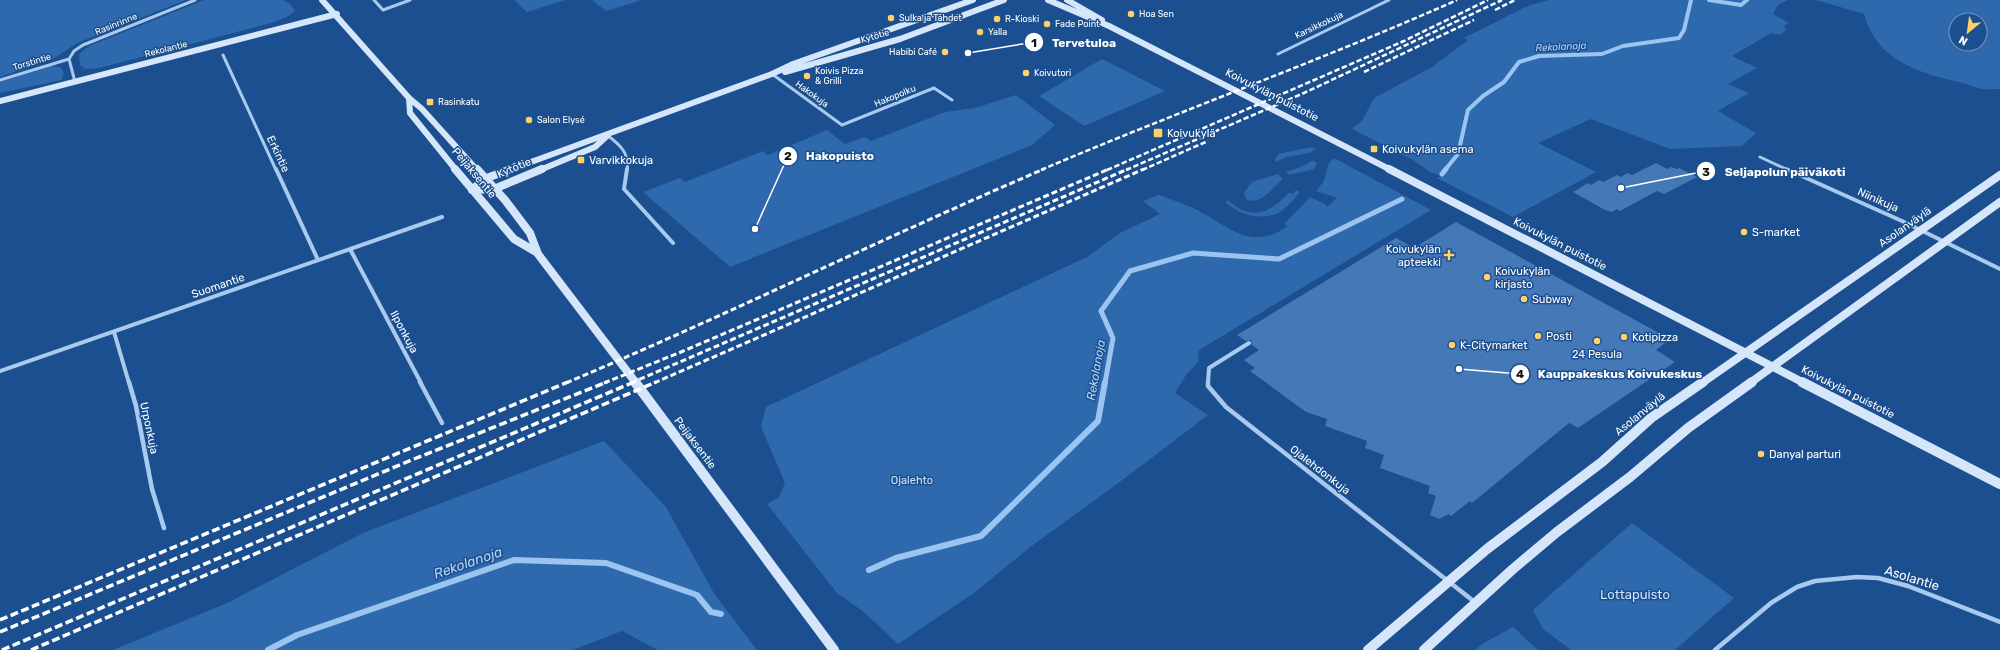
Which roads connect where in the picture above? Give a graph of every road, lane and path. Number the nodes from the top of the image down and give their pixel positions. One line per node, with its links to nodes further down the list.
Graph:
1 (195, 0): 14 (street, Rasinrinne)
2 (322, 0): 10 (main road, Peijaksentie)
3 (374, 0): 4 (street)
4 (410, 0)
5 (973, 0): 15 (main road, Kytötie)
6 (1004, 0): 15 (main road, Kytötie)
7 (1048, 0): 11 (main road, Koivukylän puistotie)
8 (1067, 0): 11 (main road, Koivukylän puistotie)
9 (1390, 0): 12 (street, Karsikkokuja)
10 (337, 14): 17 (main road, Rekolantie); 18 (main road, Peijaksentie)
11 (1109, 26): 39 (main road, Koivukylän puistotie)
12 (1278, 54)
13 (223, 55): 35 (street, Erkintie)
14 (69, 59): 16 (street, Torstintie); 17 (street)
15 (772, 74): 21 (street, Hakokuja); 22 (main road, Kytötie)
16 (0, 80)
17 (75, 82): 20 (main road, Rekolantie)
18 (409, 98): 25 (main road, Peijaksentie); 27 (main road, Peijaksentie)
19 (952, 100): 21 (street, Hakopolku)
20 (0, 101)
21 (842, 125)
22 (607, 135): 25 (main road, Kytötie); 26 (main road, Kytötie); 32 (street)
23 (1760, 157): 30 (street, Niinikuja)
24 (2000, 175): 30 (main road, Asolanväylä)
25 (484, 179): 26 (main road, Peijaksentie); 27 (main road, Kytötie)
26 (494, 189): 27 (main road, Kytötie); 34 (main road, Peijaksentie)
27 (472, 190): 34 (main road, Peijaksentie)
28 (2000, 202): 31 (main road)
29 (442, 216): 33 (street, Suomantie)
30 (1920, 230): 31 (street, Niinikuja); 39 (main road, Asolanväylä)
31 (1944, 242): 36 (street, Niinikuja); 40 (main road)
32 (673, 243)
33 (350, 249): 35 (street, Suomantie); 42 (street, Ilponkuja)
34 (536, 252): 48 (main road, Peijaksentie)
35 (318, 260): 37 (street, Suomantie)
36 (2000, 268)
37 (114, 332): 41 (street, Suomantie); 44 (street, Urponkuja)
38 (1248, 343): 45 (street, Ojalehdonkuja)
39 (1746, 354): 40 (main road, Koivukylän puistotie); 45 (main road, Asolanväylä)
40 (1772, 367): 43 (main road, Koivukylän puistotie); 46 (main road)
41 (0, 371)
42 (442, 423)
43 (2000, 484)
44 (164, 528)
45 (1449, 581): 46 (street, Ojalehdonkuja); 49 (main road, Asolanväylä)
46 (1476, 603): 50 (main road)
47 (2000, 622): 51 (street, Asolantie)
48 (834, 650)
49 (1368, 650)
50 (1424, 650)
51 (1715, 650)

